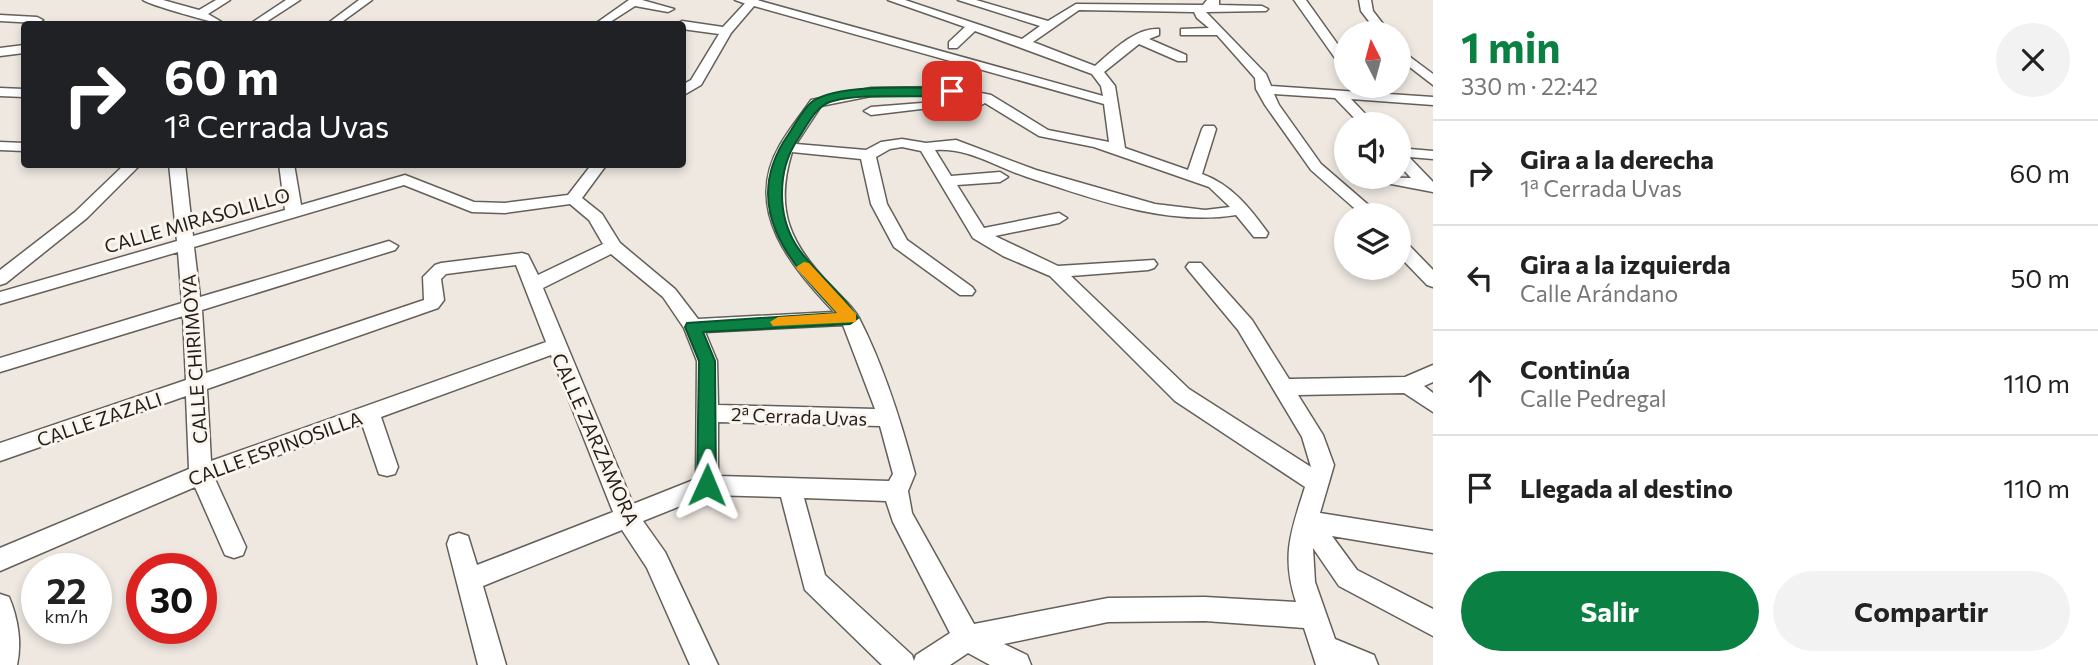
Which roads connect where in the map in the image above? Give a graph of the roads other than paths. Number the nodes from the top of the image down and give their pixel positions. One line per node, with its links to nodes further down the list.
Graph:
1 (149, 0): 16 (street)
2 (224, 0): 16 (street)
3 (294, 0): 20 (street)
4 (366, 0): 21 (street)
5 (894, 0): 26 (street)
6 (964, 0): 25 (street)
7 (1101, 0): 14 (street)
8 (1300, 0): 35 (street)
9 (1364, 0): 23 (street)
10 (634, 1): 13 (street); 22 (street)
11 (747, 1): 27 (street); 41 (street)
12 (1208, 4): 14 (street); 15 (street); 28 (street)
13 (668, 9)
14 (1112, 9): 25 (street)
15 (1262, 9)
16 (200, 14): 19 (street)
17 (0, 18): 18 (street)
18 (37, 20)
19 (214, 21)
20 (261, 21)
21 (336, 21)
22 (609, 21)
23 (1375, 21)
24 (686, 26): 27 (street)
25 (1051, 26): 32 (street)
26 (972, 27): 32 (street); 33 (street)
27 (726, 31): 43 (street)
28 (1220, 31): 30 (street); 44 (street)
29 (1155, 32): 31 (street)
30 (1185, 32)
31 (1139, 39): 37 (street); 39 (street)
32 (1024, 43): 39 (street)
33 (953, 45)
34 (21, 49): 36 (street)
35 (1334, 49)
36 (0, 52)
37 (1182, 58)
38 (1411, 62): 42 (street)
39 (1097, 71): 52 (street)
40 (968, 73): 45 (street)
41 (1002, 74): 49 (street); 52 (street)
42 (1433, 80)
43 (689, 81)
44 (1263, 89): 48 (street); 65 (street)
45 (952, 91): 49 (street); 59 (street)
46 (0, 92): 47 (street)
47 (21, 93)
48 (1334, 95)
49 (986, 98): 54 (street); 61 (street)
50 (1342, 98): 55 (street)
51 (1388, 98): 53 (street)
52 (1109, 101): 61 (street)
53 (1433, 101)
54 (871, 111)
55 (1356, 112)
56 (1209, 129): 73 (street)
57 (0, 146): 58 (street)
58 (21, 147)
59 (786, 147): 63 (street); 99 (street)
60 (926, 147): 63 (street); 76 (street); 81 (street)
61 (1118, 152): 73 (street)
62 (1411, 154): 64 (street)
63 (868, 155): 96 (street)
64 (1433, 155)
65 (1317, 167): 72 (street); 80 (street)
66 (130, 168): 93 (street)
67 (177, 168): 86 (street, CALLE CHIRIMOYA)
68 (287, 168): 82 (street)
69 (415, 168): 75 (street)
70 (597, 168): 79 (street)
71 (1411, 168): 78 (street)
72 (1334, 170)
73 (1194, 176): 81 (street)
74 (1000, 177): 76 (street)
75 (405, 180): 79 (street); 82 (street, CALLE MIRASOLILLO)
76 (948, 181): 85 (street)
77 (1411, 185): 78 (street)
78 (1430, 189)
79 (573, 199): 88 (street)
80 (1358, 203)
81 (1240, 210): 84 (street)
82 (294, 213): 86 (street, CALLE MIRASOLILLO)
83 (1059, 218): 85 (street)
84 (1260, 233)
85 (979, 234): 92 (street)
86 (185, 246): 97 (street, CALLE MIRASOLILLO); 98 (street, CALLE CHIRIMOYA)
87 (390, 246): 98 (street)
88 (613, 246): 95 (street); 100 (street)
89 (1411, 263): 94 (street)
90 (1148, 264): 92 (street)
91 (1195, 267): 106 (street)
92 (1056, 272): 114 (street)
93 (0, 279)
94 (1433, 281)
95 (533, 285): 101 (street, CALLE ZARZAMORA); 104 (street, CALLE ZAZALI)
96 (966, 291)
97 (0, 298)
98 (192, 307): 102 (street); 104 (street, CALLE CHIRIMOYA)
99 (850, 318): 100 (street); 110 (street)
100 (692, 327): 109 (street)
101 (555, 346): 108 (street, CALLE ESPINOSILLA); 118 (street, CALLE ZARZAMORA)
102 (0, 365)
103 (1433, 373): 105 (street)
104 (198, 385): 111 (street, CALLE ZAZALI); 113 (street, CALLE CHIRIMOYA)
105 (1408, 385): 106 (street); 107 (street)
106 (1281, 387): 114 (street)
107 (1433, 404)
108 (369, 413): 112 (street); 113 (street, CALLE ESPINOSILLA)
109 (708, 413): 110 (street, 2ª Cerrada Uvas); 115 (street)
110 (889, 418): 117 (street)
111 (0, 452)
112 (387, 467)
113 (201, 474): 122 (street, CALLE CHIRIMOYA); 123 (street, CALLE ESPINOSILLA)
114 (1317, 483): 119 (street)
115 (707, 485): 116 (street); 118 (street)
116 (790, 487): 117 (street); 133 (street)
117 (895, 491): 128 (street)
118 (626, 516): 124 (street); 132 (street, CALLE ZARZAMORA)
119 (1308, 521): 120 (street); 126 (street); 127 (street)
120 (1433, 542)
121 (459, 544): 124 (street)
122 (234, 547)
123 (0, 560)
124 (469, 580): 131 (street)
125 (0, 606): 130 (street)
126 (1312, 616): 128 (street); 129 (street)
127 (1433, 623)
128 (967, 638): 134 (street); 135 (street)
129 (1328, 657): 136 (street)
130 (3, 665)
131 (492, 665)
132 (704, 665)
133 (902, 665)
134 (926, 665)
135 (1017, 665)
136 (1364, 665)

